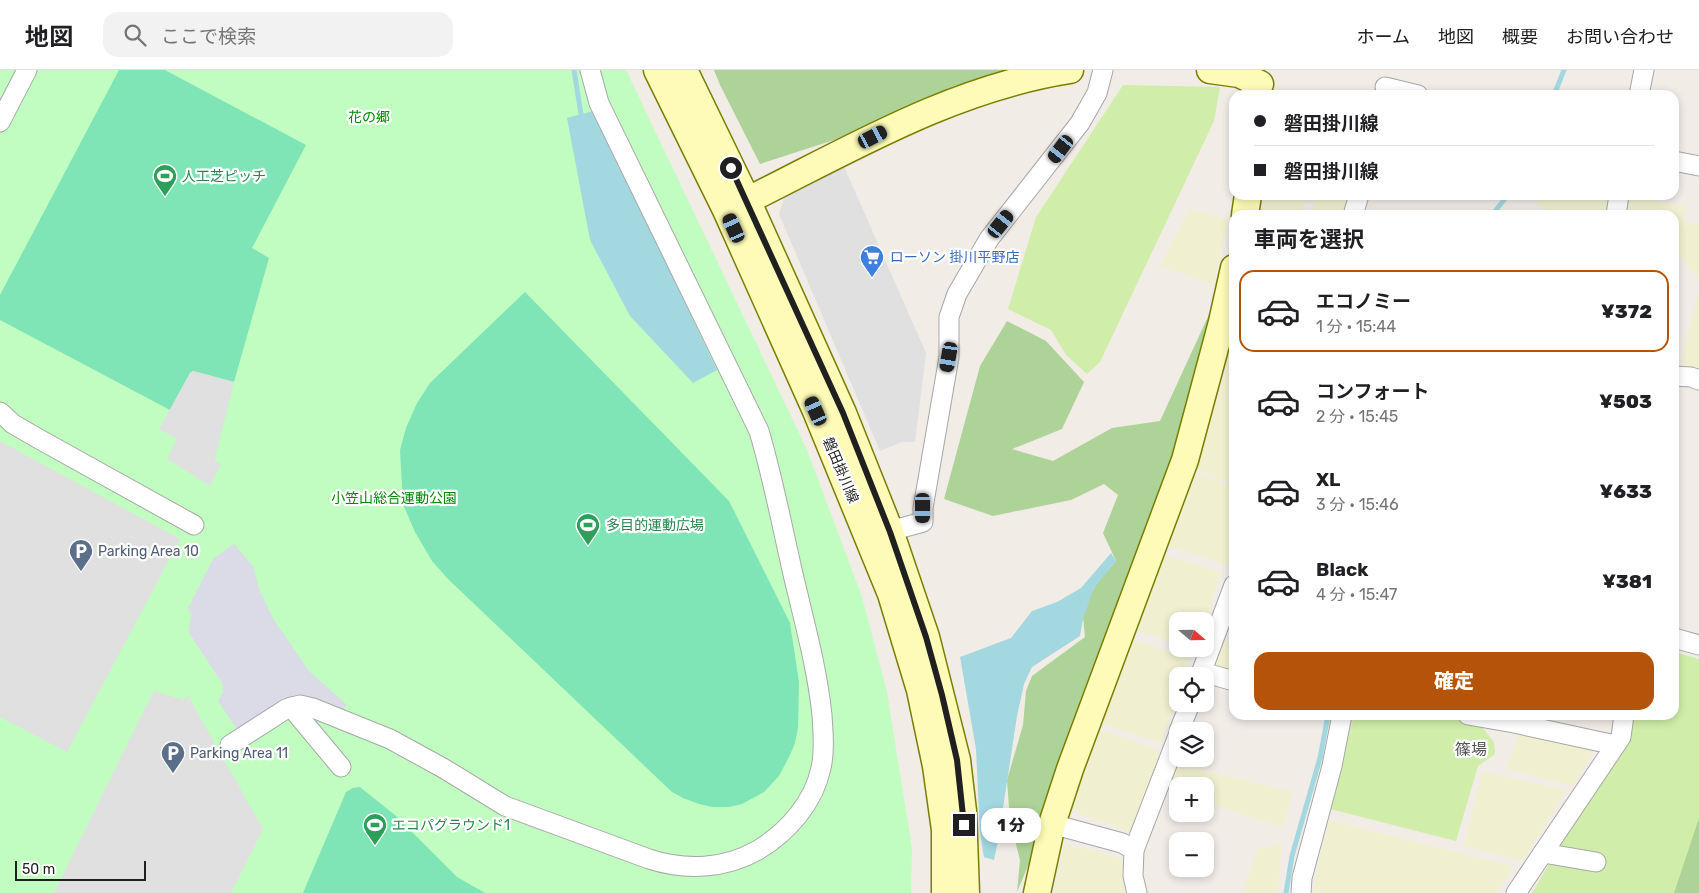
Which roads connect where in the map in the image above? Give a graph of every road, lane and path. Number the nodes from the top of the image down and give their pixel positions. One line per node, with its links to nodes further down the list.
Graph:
1 (27, 70): 13 (street)
2 (590, 70): 29 (street)
3 (657, 70): 16 (main road, 磐田掛川線)
4 (684, 70): 16 (main road, 磐田掛川線)
5 (1070, 70): 16 (main road)
6 (1103, 70): 22 (street)
7 (1210, 70): 9 (main road)
8 (1644, 70): 12 (street)
9 (1260, 83)
10 (1385, 84): 11 (street)
11 (1403, 90)
12 (1640, 90)
13 (0, 122)
14 (1679, 162): 15 (street)
15 (1699, 166)
16 (736, 205): 22 (main road, 磐田掛川線); 41 (main road, 磐田掛川線)
17 (1228, 324): 37 (main road)
18 (1679, 376): 19 (street)
19 (1699, 380)
20 (0, 412): 21 (street)
21 (194, 525)
22 (890, 532): 42 (main road, 磐田掛川線)
23 (1229, 598): 26 (street)
24 (1679, 639): 25 (street)
25 (1699, 645)
26 (1204, 667)
27 (1214, 677): 28 (street)
28 (1229, 681)
29 (291, 707): 33 (street); 36 (street)
30 (1341, 720): 45 (street)
31 (1516, 720): 34 (street)
32 (1623, 720): 34 (street)
33 (230, 745)
34 (1615, 745): 39 (street)
35 (1169, 759): 38 (street)
36 (341, 767)
37 (1052, 824): 38 (street); 43 (main road)
38 (1134, 850): 44 (street)
39 (1543, 853): 40 (street); 46 (street)
40 (1596, 862)
41 (945, 893)
42 (966, 893)
43 (1037, 893)
44 (1137, 893)
45 (1301, 893)
46 (1516, 893)

